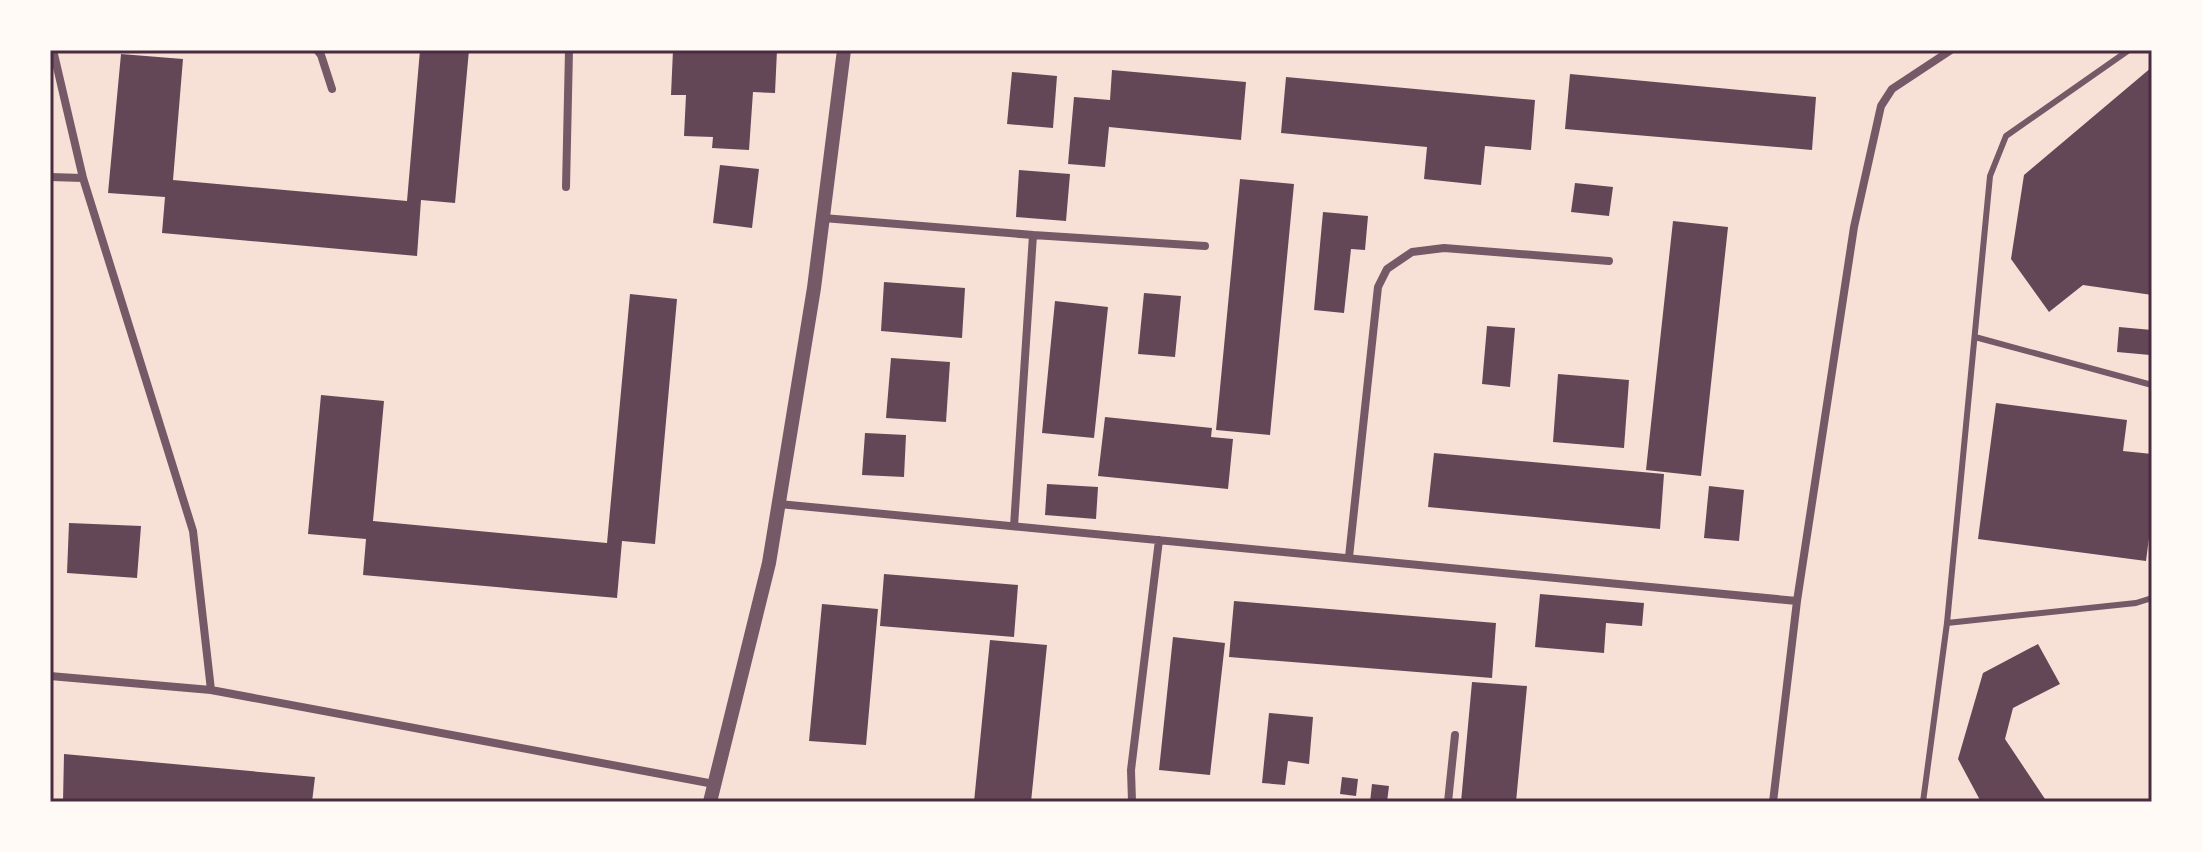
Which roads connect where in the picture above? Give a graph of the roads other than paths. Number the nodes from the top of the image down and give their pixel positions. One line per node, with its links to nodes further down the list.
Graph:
1 (53, 50): 10 (street)
2 (317, 50): 8 (street)
3 (569, 50): 11 (street)
4 (844, 50): 12 (street)
5 (1935, 50): 7 (street)
6 (2129, 50): 16 (lane)
7 (1950, 51): 23 (street)
8 (332, 89)
9 (50, 177): 10 (street)
10 (83, 178): 26 (street)
11 (566, 187)
12 (823, 218): 13 (street); 18 (street)
13 (1033, 235): 14 (street); 19 (street)
14 (1205, 246)
15 (1609, 261): 21 (street)
16 (1975, 337): 17 (lane); 24 (lane)
17 (2152, 385)
18 (779, 504): 19 (street); 28 (street)
19 (1014, 526): 20 (street)
20 (1159, 540): 21 (street); 30 (street)
21 (1349, 557): 23 (street)
22 (2152, 598): 24 (lane)
23 (1797, 601): 32 (street)
24 (1947, 623): 33 (lane)
25 (50, 676): 26 (street)
26 (211, 690): 28 (street)
27 (1455, 735): 31 (street)
28 (714, 784): 29 (street)
29 (710, 802)
30 (1132, 802)
31 (1448, 802)
32 (1773, 802)
33 (1923, 802)

